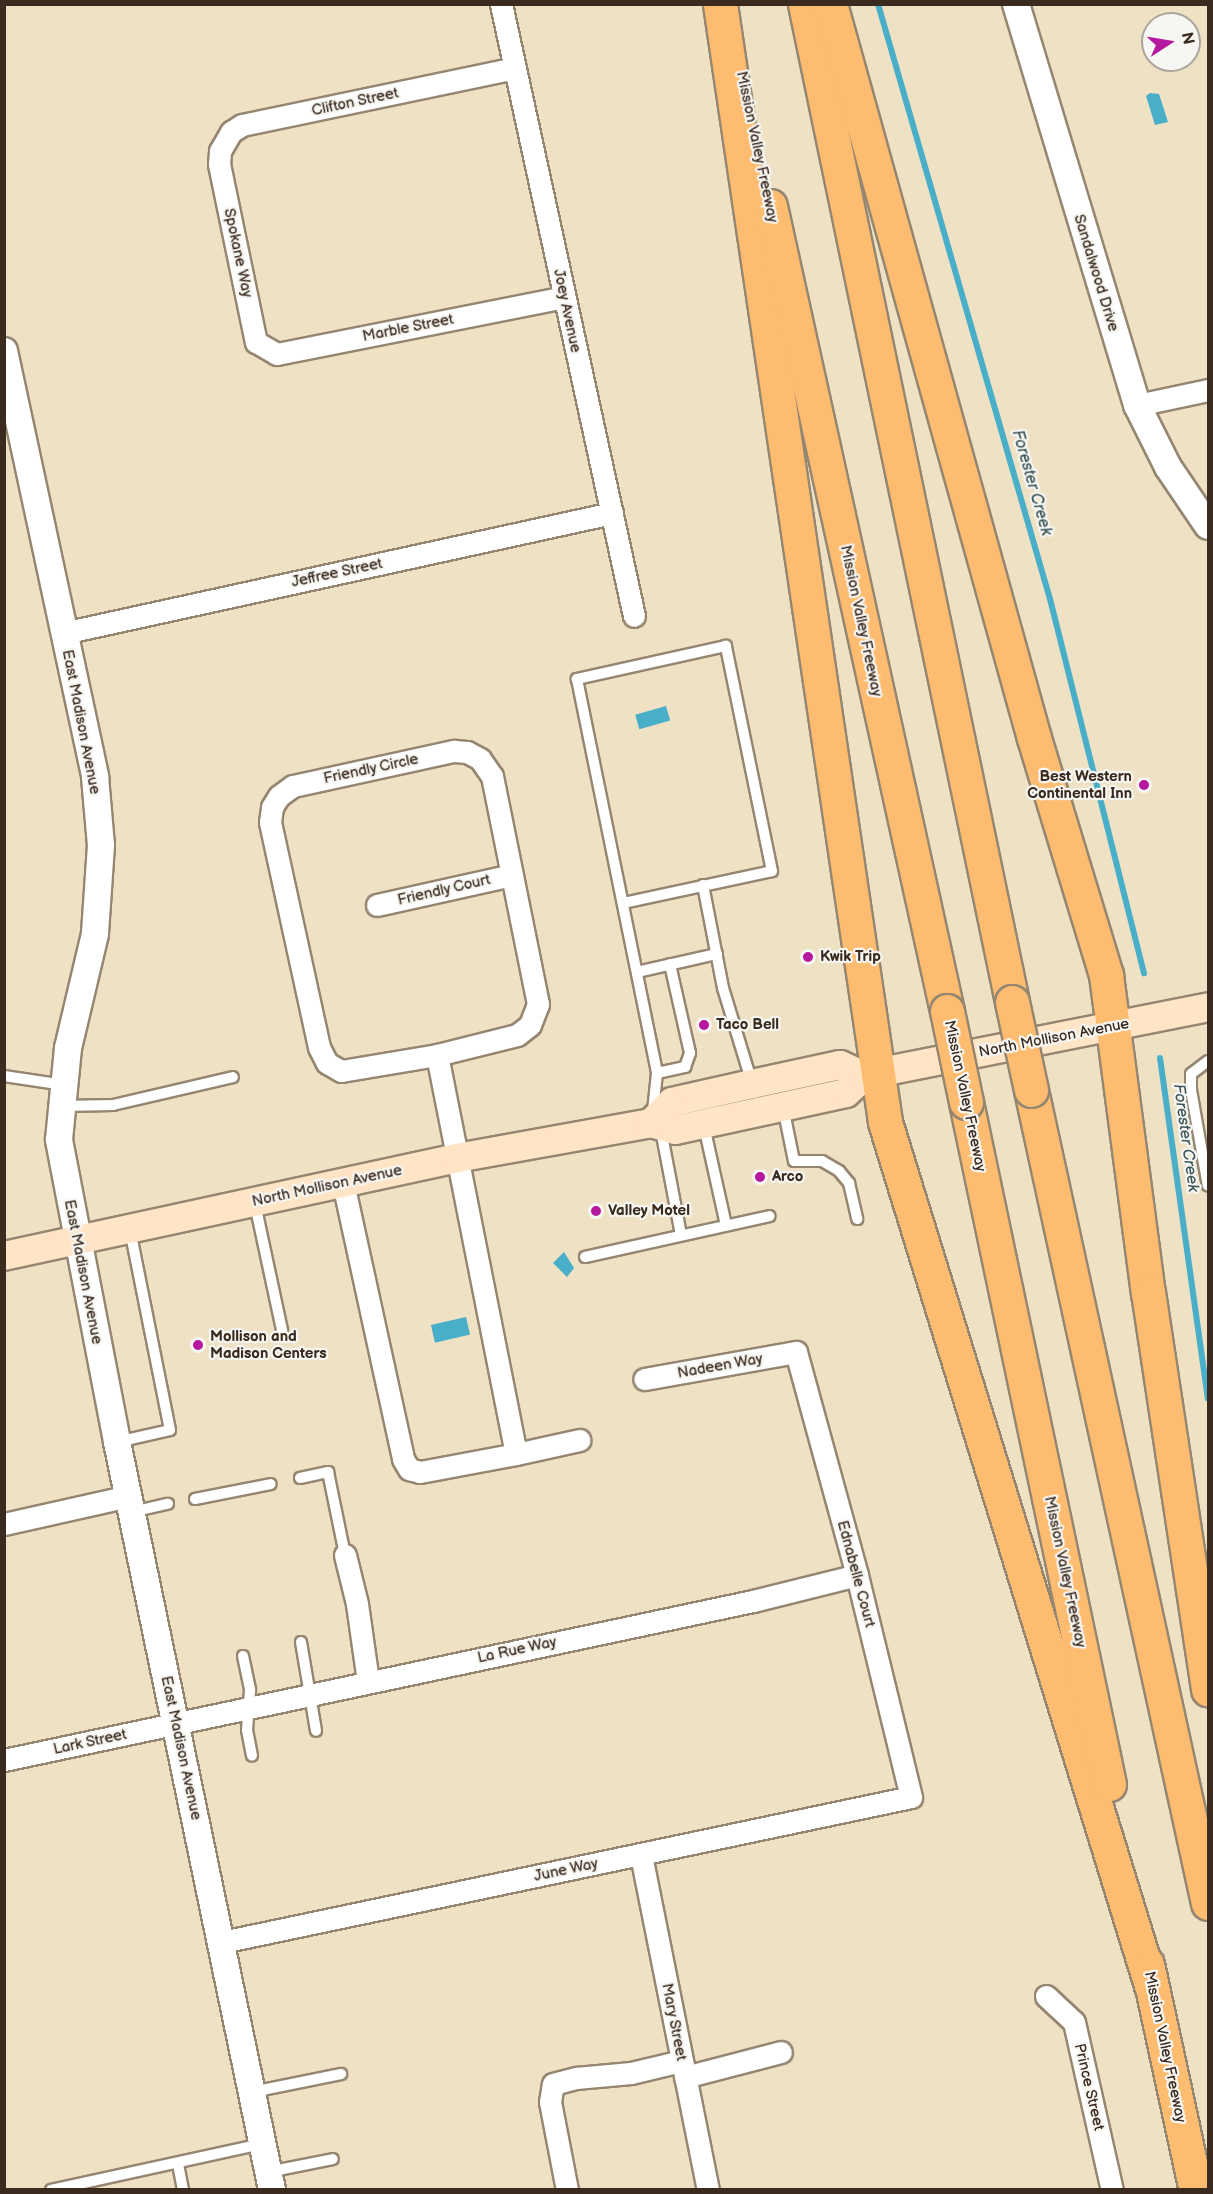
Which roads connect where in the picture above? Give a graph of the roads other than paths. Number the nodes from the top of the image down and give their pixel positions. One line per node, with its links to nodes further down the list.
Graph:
1 (501, 4): 7 (street, Joey Avenue)
2 (720, 4): 30 (highway)
3 (726, 4): 78 (highway, Mission Valley Freeway, bridge)
4 (805, 4): 76 (highway, bridge)
5 (830, 4): 26 (highway)
6 (1016, 4): 13 (street, Sandalwood Drive)
7 (515, 68): 8 (street, Clifton Street); 9 (street, Joey Avenue)
8 (219, 164): 10 (street, Spokane Way)
9 (564, 297): 10 (street, Marble Street); 14 (street, Joey Avenue)
10 (256, 342)
11 (4, 351): 17 (street, East Madison Avenue)
12 (1209, 390): 13 (street)
13 (1137, 405): 15 (street, Sandalwood Drive)
14 (612, 513): 16 (street, Joey Avenue); 17 (street, Jeffree Street)
15 (1209, 526)
16 (634, 616)
17 (63, 633): 34 (street, East Madison Avenue)
18 (512, 875): 21 (street, Friendly Court); 27 (street, Friendly Circle); 27 (street, Friendly Circle)
19 (703, 885): 20 (lane); 20 (lane); 22 (lane)
20 (623, 903): 24 (lane)
21 (377, 905)
22 (717, 954): 23 (lane); 33 (lane)
23 (670, 964): 24 (lane); 29 (lane)
24 (637, 972): 29 (lane)
25 (1209, 1006): 26 (main road, North Mollison Avenue)
26 (1112, 1026): 30 (main road, North Mollison Avenue); 67 (highway)
27 (437, 1055): 38 (street)
28 (1209, 1061): 40 (lane)
29 (657, 1073): 36 (lane)
30 (870, 1074): 33 (main road); 35 (main road, North Mollison Avenue); 78 (highway)
31 (4, 1076): 34 (lane)
32 (233, 1077): 34 (lane)
33 (747, 1085): 36 (main road); 37 (main road)
34 (64, 1096): 47 (street, East Madison Avenue)
35 (783, 1106): 37 (main road, North Mollison Avenue); 43 (lane)
36 (656, 1124): 37 (main road, North Mollison Avenue); 38 (main road, North Mollison Avenue); 46 (lane)
37 (704, 1124): 44 (lane)
38 (456, 1158): 39 (main road, North Mollison Avenue); 55 (street)
39 (343, 1183): 41 (main road, North Mollison Avenue); 55 (street)
40 (1209, 1186)
41 (254, 1201): 45 (main road, North Mollison Avenue); 50 (lane)
42 (770, 1216): 44 (lane)
43 (857, 1219)
44 (726, 1226): 46 (lane)
45 (130, 1229): 47 (main road, North Mollison Avenue); 54 (lane)
46 (681, 1236): 49 (lane)
47 (76, 1239): 48 (main road, North Mollison Avenue); 54 (street, East Madison Avenue)
48 (4, 1256)
49 (585, 1257)
50 (282, 1330)
51 (796, 1352): 52 (street, Nadeen Way); 63 (street, Ednabelle Court)
52 (644, 1379)
53 (579, 1440): 55 (street)
54 (117, 1442): 59 (street, East Madison Avenue)
55 (516, 1454)
56 (300, 1478): 62 (lane)
57 (270, 1484): 58 (lane)
58 (195, 1499)
59 (130, 1504): 60 (lane); 61 (street); 70 (street, East Madison Avenue)
60 (168, 1504)
61 (4, 1524)
62 (345, 1555): 66 (street)
63 (857, 1575): 66 (street, La Rue Way); 74 (street, Ednabelle Court)
64 (301, 1642): 68 (lane)
65 (243, 1656): 69 (lane)
66 (368, 1681): 68 (street, La Rue Way)
67 (1209, 1689)
68 (311, 1693): 69 (street, La Rue Way); 71 (lane)
69 (248, 1706): 70 (street, La Rue Way); 72 (lane)
70 (176, 1725): 73 (street, Lark Street); 77 (street, East Madison Avenue)
71 (316, 1731)
72 (252, 1756)
73 (4, 1760)
74 (911, 1797): 75 (street, June Way)
75 (641, 1855): 77 (street, June Way); 81 (street, Mary Street)
76 (1209, 1903)
77 (222, 1942): 83 (street, East Madison Avenue)
78 (1151, 1985): 93 (highway, Mission Valley Freeway)
79 (1046, 1996): 92 (street, Prince Street)
80 (781, 2052): 81 (street)
81 (683, 2069): 90 (street); 91 (street, Mary Street)
82 (341, 2074): 83 (lane)
83 (252, 2092): 84 (street, East Madison Avenue)
84 (262, 2144): 86 (lane); 87 (street, East Madison Avenue)
85 (333, 2158): 87 (lane)
86 (178, 2164): 88 (lane); 89 (lane)
87 (270, 2181)
88 (51, 2190)
89 (183, 2190)
90 (567, 2190)
91 (708, 2190)
92 (1112, 2190)
93 (1196, 2190)

